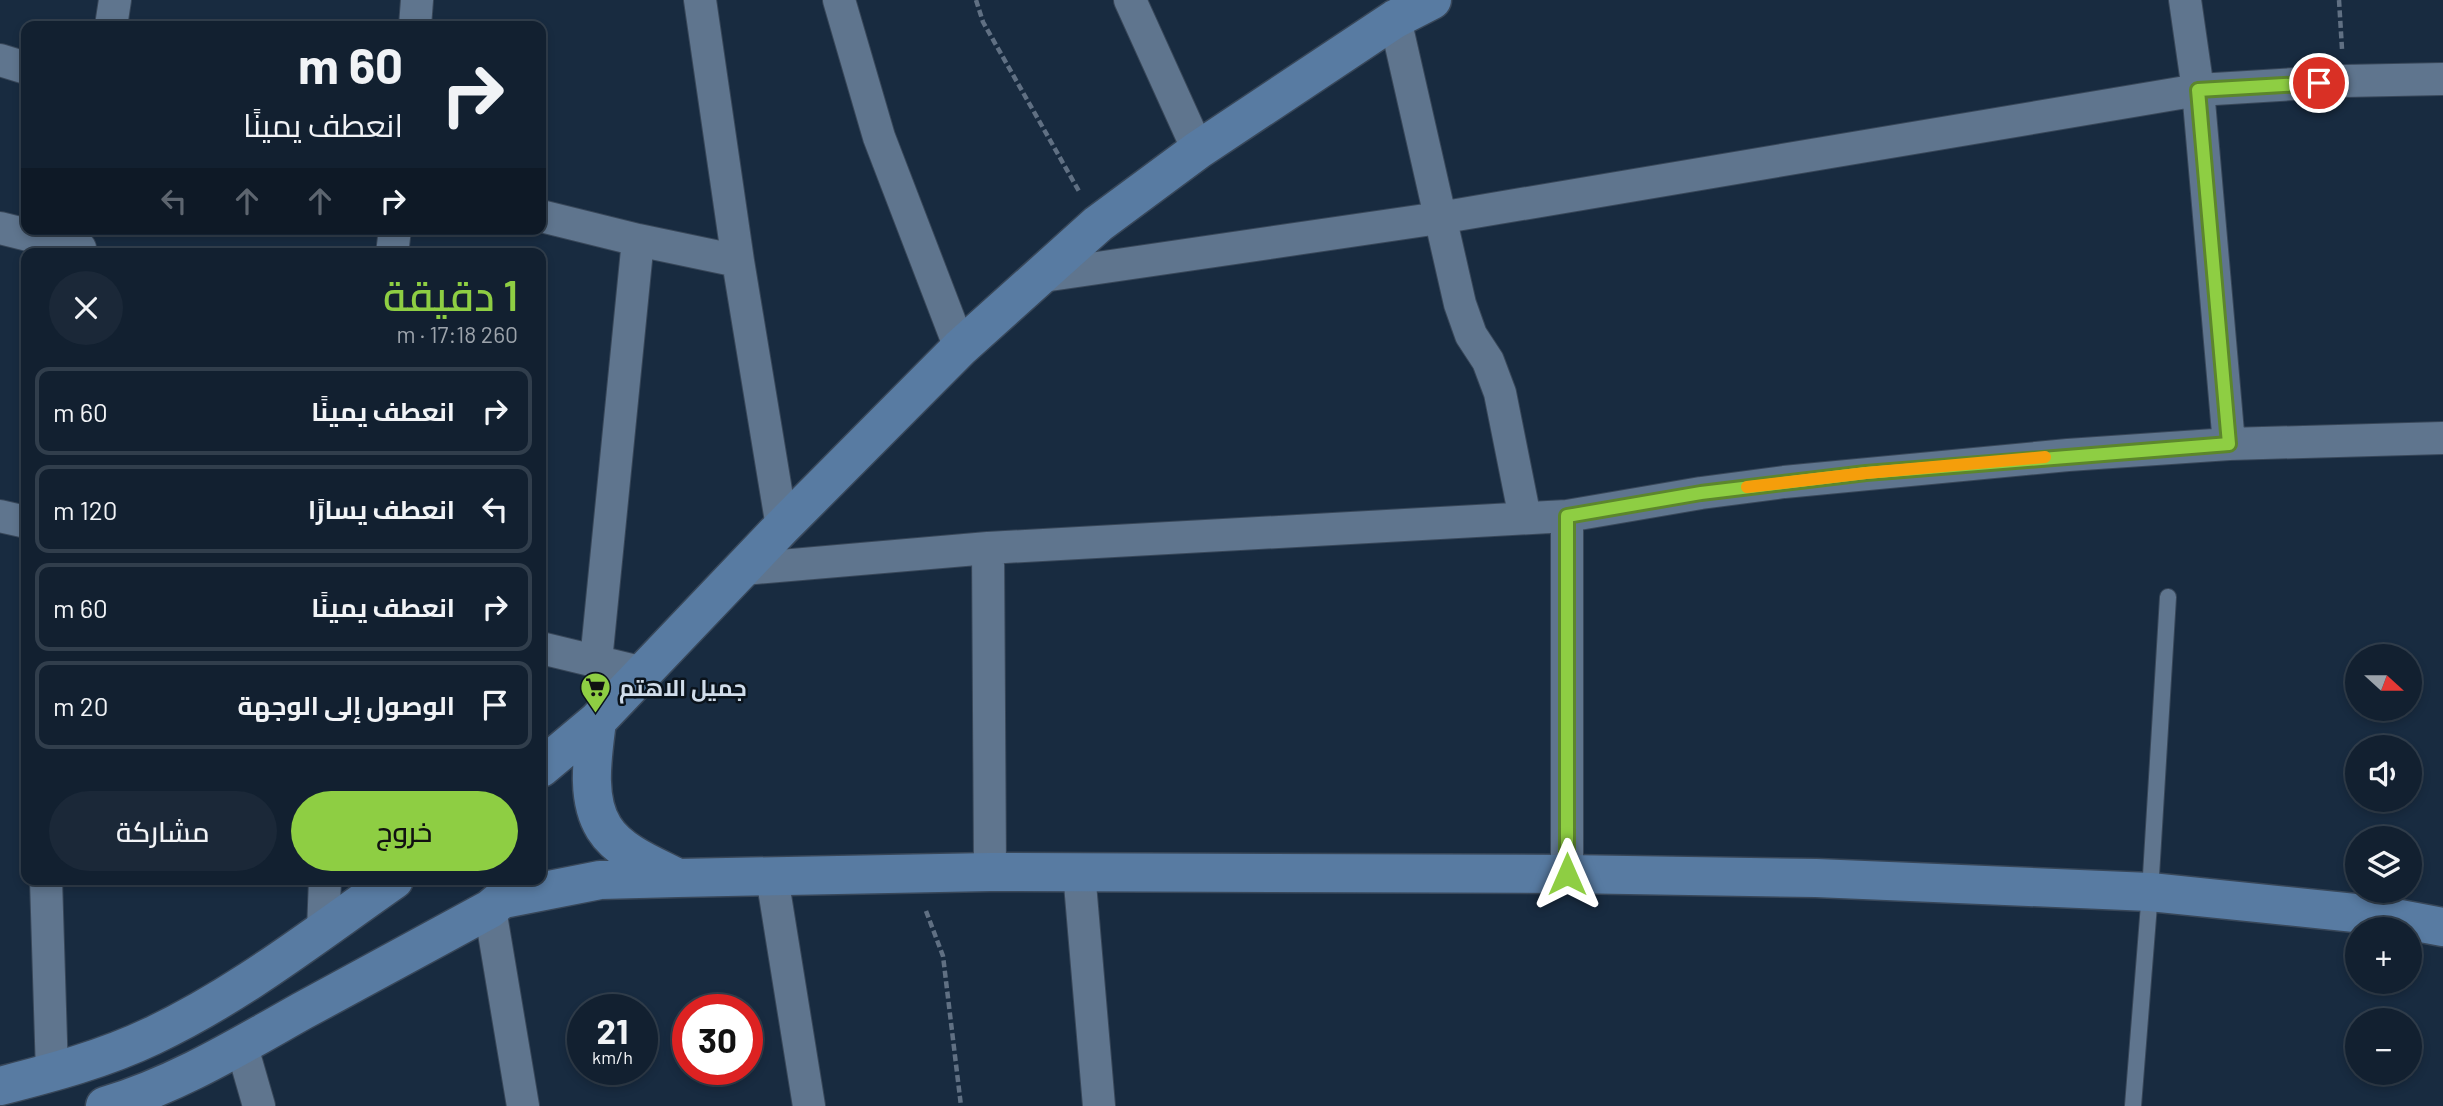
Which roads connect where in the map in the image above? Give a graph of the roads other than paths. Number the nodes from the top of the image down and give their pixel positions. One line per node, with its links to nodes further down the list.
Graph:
1 (115, 0): 9 (street)
2 (417, 0): 10 (street)
3 (700, 0): 23 (street)
4 (839, 0): 25 (street)
5 (1130, 0): 15 (street)
6 (1432, 0): 8 (street)
7 (2185, 0): 14 (street)
8 (1395, 19): 15 (street); 17 (street)
9 (112, 21)
10 (415, 21)
11 (0, 60): 12 (street)
12 (21, 66)
13 (2443, 79): 14 (street)
14 (2198, 90): 17 (street); 27 (street)
15 (1198, 150): 24 (street)
16 (546, 217): 21 (street)
17 (1438, 218): 24 (street); 30 (street)
18 (0, 228): 19 (street)
19 (21, 232)
20 (35, 235): 22 (street)
21 (638, 240): 23 (street); 37 (street)
22 (80, 244)
23 (738, 261): 32 (street)
24 (1043, 275): 25 (street)
25 (960, 348): 32 (street)
26 (2443, 438): 27 (street)
27 (2229, 444): 29 (street)
28 (0, 516): 31 (street)
29 (1567, 516): 30 (street); 43 (street)
30 (1525, 519): 33 (street)
31 (21, 521)
32 (782, 527): 34 (street)
33 (988, 548): 34 (street); 41 (street)
34 (744, 569): 38 (street)
35 (2168, 597): 49 (lane)
36 (546, 650): 37 (street)
37 (596, 661): 38 (street)
38 (644, 673): 39 (street)
39 (597, 721): 40 (street); 45 (street)
40 (546, 764)
41 (990, 872): 42 (street); 44 (street)
42 (1079, 872): 43 (street); 60 (street)
43 (1567, 874): 49 (street)
44 (772, 877): 45 (street); 59 (street)
45 (678, 878): 50 (street)
46 (46, 885): 54 (street)
47 (325, 885): 52 (street)
48 (387, 885): 52 (street)
49 (2150, 892): 51 (street); 61 (lane)
50 (503, 896): 53 (street); 58 (street)
51 (2443, 927)
52 (323, 930): 54 (street)
53 (242, 1047): 56 (street); 57 (street)
54 (52, 1073): 55 (street)
55 (0, 1087)
56 (105, 1106)
57 (259, 1106)
58 (523, 1106)
59 (810, 1106)
60 (1099, 1106)
61 (2133, 1106)

